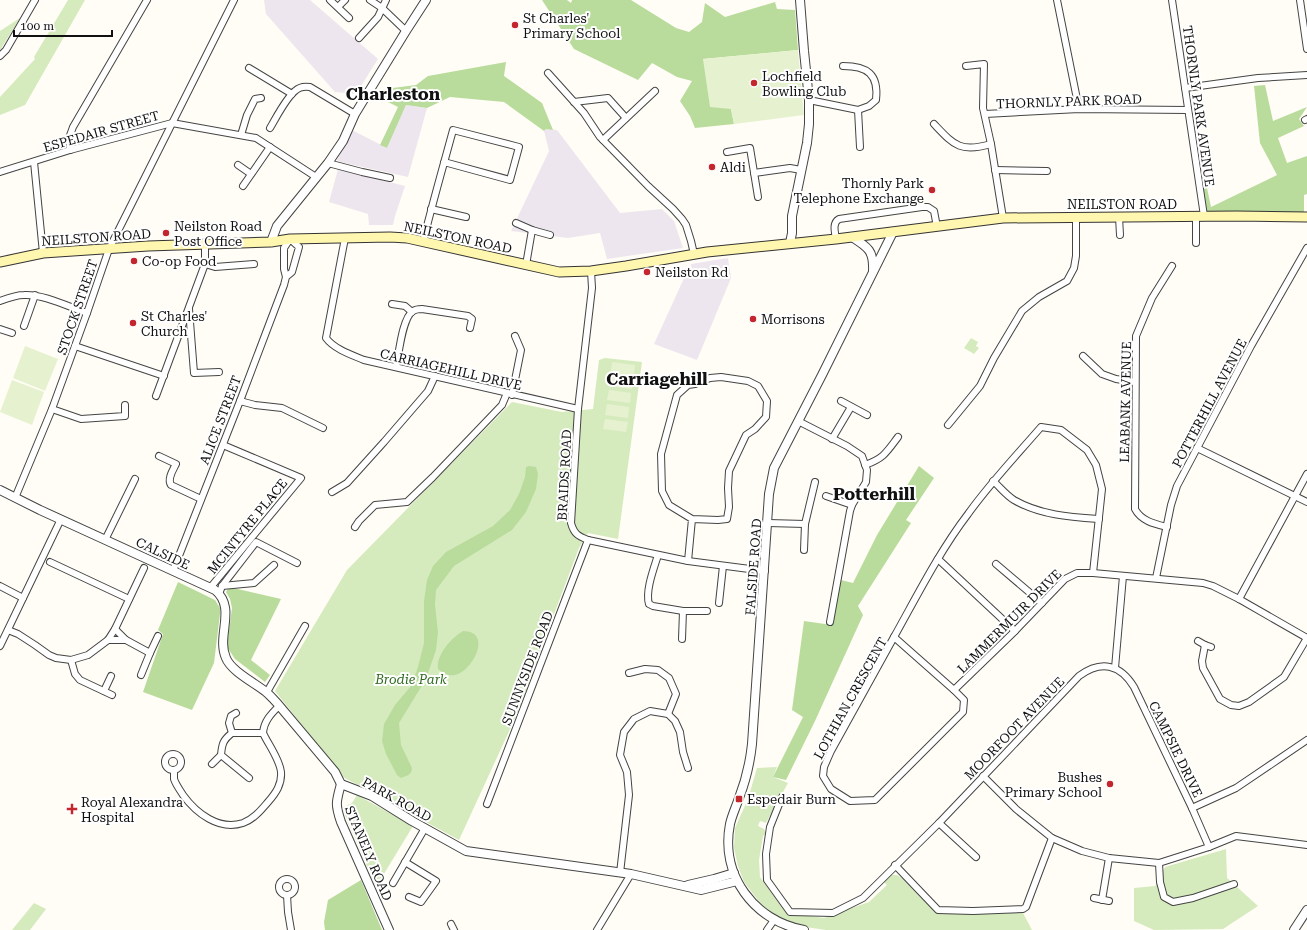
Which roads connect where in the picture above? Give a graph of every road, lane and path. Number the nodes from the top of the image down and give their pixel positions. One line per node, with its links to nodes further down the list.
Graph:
1 (35, 0): 19 (street)
2 (146, 0): 45 (street)
3 (234, 0): 37 (street, STOCK STREET)
4 (330, 0): 13 (street)
5 (345, 0): 13 (street)
6 (370, 0): 14 (street)
7 (386, 0): 14 (street)
8 (426, 0): 16 (street)
9 (800, 0): 29 (street)
10 (1057, 0): 31 (street)
11 (1172, 0): 25 (street, THORNLY PARK AVENUE)
12 (1300, 0): 18 (street)
13 (338, 7): 15 (street)
14 (382, 8): 16 (street); 17 (street)
15 (349, 18)
16 (406, 31): 34 (street)
17 (359, 38)
18 (1307, 49)
19 (0, 56)
20 (843, 66): 32 (street)
21 (966, 66): 35 (street)
22 (249, 68): 27 (street)
23 (548, 73): 30 (street)
24 (1307, 75): 25 (street)
25 (1185, 88): 33 (street, THORNLY PARK AVENUE)
26 (655, 91): 36 (street)
27 (292, 94): 34 (street); 39 (street)
28 (261, 98): 40 (street)
29 (809, 100): 32 (street); 51 (street)
30 (574, 102): 36 (street); 41 (street)
31 (1079, 109): 33 (street, THORNLY PARK ROAD); 35 (street, THORNLY PARK ROAD)
32 (858, 110): 44 (street)
33 (1188, 110): 62 (street, THORNLY PARK AVENUE)
34 (355, 114): 49 (street)
35 (985, 114): 42 (street, THORNLY PARK ROAD)
36 (626, 118): 41 (street)
37 (172, 123): 40 (street, ESPEDAIR STREET); 45 (street, ESPEDAIR STREET); 84 (street, STOCK STREET)
38 (934, 124): 42 (street)
39 (270, 128)
40 (241, 135): 43 (street, ESPEDAIR STREET)
41 (603, 140): 86 (street)
42 (991, 144): 52 (street, THORNLY PARK ROAD)
43 (270, 147): 56 (street); 57 (street, ESPEDAIR STREET)
44 (860, 147)
45 (70, 150): 47 (street, ESPEDAIR STREET)
46 (727, 152): 55 (street)
47 (34, 162): 54 (street, ESPEDAIR STREET); 85 (street)
48 (444, 162): 48 (street); 61 (street)
49 (328, 163): 57 (street); 58 (street)
50 (238, 165): 56 (street)
51 (801, 170): 55 (street); 81 (street)
52 (995, 170): 53 (street); 67 (street, THORNLY PARK ROAD)
53 (1048, 171)
54 (0, 172)
55 (754, 172): 60 (street)
56 (252, 174): 59 (street)
57 (316, 177): 78 (street)
58 (390, 178)
59 (243, 186)
60 (758, 197)
61 (431, 209): 63 (street); 79 (street)
62 (1200, 216): 65 (main road, NEILSTON ROAD); 66 (main road, NEILSTON ROAD); 82 (street, THORNLY PARK AVENUE)
63 (466, 217)
64 (1076, 217): 65 (main road, NEILSTON ROAD); 67 (main road, NEILSTON ROAD); 123 (street)
65 (1119, 217): 73 (street)
66 (1307, 217)
67 (1002, 218): 69 (main road, NEILSTON ROAD)
68 (516, 223): 70 (street)
69 (937, 227): 71 (main road, NEILSTON ROAD); 77 (street)
70 (532, 230): 72 (street); 90 (street)
71 (893, 232): 74 (main road, NEILSTON ROAD); 93 (street, FALSIDE ROAD)
72 (550, 235)
73 (1120, 235)
74 (852, 237): 77 (main road, NEILSTON ROAD); 93 (street)
75 (345, 238): 76 (main road, NEILSTON ROAD); 79 (main road, NEILSTON ROAD); 108 (street, CARRIAGEHILL DRIVE)
76 (290, 239): 78 (main road, NEILSTON ROAD); 94 (street, ALICE STREET); 94 (street, ALICE STREET)
77 (836, 239): 81 (main road, NEILSTON ROAD)
78 (271, 242): 80 (main road, NEILSTON ROAD)
79 (423, 242): 90 (main road, NEILSTON ROAD)
80 (205, 243): 84 (main road, NEILSTON ROAD); 88 (street)
81 (790, 243): 86 (main road, NEILSTON ROAD)
82 (1196, 243)
83 (1307, 248): 128 (street, POTTERHILL AVENUE)
84 (109, 249): 85 (main road, NEILSTON ROAD); 100 (street, STOCK STREET)
85 (43, 253): 87 (main road, NEILSTON ROAD)
86 (694, 254): 92 (main road, NEILSTON ROAD)
87 (0, 262)
88 (206, 264): 89 (street); 98 (street)
89 (254, 264)
90 (526, 265): 92 (main road, NEILSTON ROAD)
91 (1172, 266): 112 (street, LEABANK AVENUE)
92 (591, 271): 119 (street, BRAIDS ROAD)
93 (873, 274): 122 (street, FALSIDE ROAD)
94 (286, 277): 115 (street, ALICE STREET)
95 (35, 295): 96 (street); 100 (street); 101 (street)
96 (0, 301)
97 (392, 304): 99 (street)
98 (189, 306): 109 (street); 110 (street)
99 (412, 312): 102 (street); 108 (street)
100 (87, 313): 106 (street, STOCK STREET)
101 (24, 326)
102 (470, 328)
103 (0, 329): 104 (street)
104 (12, 333)
105 (515, 336): 113 (street)
106 (75, 346): 110 (street); 120 (street, STOCK STREET)
107 (1083, 356): 112 (street)
108 (396, 367): 111 (street, CARRIAGEHILL DRIVE)
109 (219, 372)
110 (164, 376): 114 (street)
111 (435, 376): 113 (street, CARRIAGEHILL DRIVE); 136 (street)
112 (1135, 382): 149 (street, LEABANK AVENUE)
113 (509, 394): 119 (street, CARRIAGEHILL DRIVE); 148 (street)
114 (156, 396)
115 (240, 401): 124 (street); 127 (street, ALICE STREET)
116 (840, 401): 118 (street)
117 (125, 405): 120 (street)
118 (851, 407): 121 (street); 126 (street)
119 (578, 408): 151 (street, BRAIDS ROAD)
120 (52, 409): 139 (street, STOCK STREET)
121 (867, 415)
122 (798, 421): 126 (street); 146 (street, FALSIDE ROAD)
123 (948, 425)
124 (323, 428)
125 (898, 437): 130 (street)
126 (832, 439): 130 (street)
127 (223, 445): 140 (street, ALICE STREET); 168 (street, MCINTYRE PLACE)
128 (1197, 448): 138 (street); 149 (street, POTTERHILL AVENUE)
129 (159, 456): 140 (street)
130 (865, 465): 142 (street)
131 (1307, 474): 138 (street)
132 (134, 479): 150 (street)
133 (993, 481): 145 (street); 145 (street); 154 (street)
134 (815, 482): 147 (street)
135 (0, 490): 139 (street, CALSIDE)
136 (332, 492)
137 (826, 496): 142 (street)
138 (1295, 496): 141 (street); 172 (street)
139 (15, 498): 143 (street, CALSIDE)
140 (201, 499): 162 (street, ALICE STREET)
141 (1307, 502)
142 (852, 504): 177 (street)
143 (61, 519): 150 (street, CALSIDE); 170 (street)
144 (692, 519): 144 (street); 155 (street)
145 (1099, 520): 164 (street)
146 (768, 523): 147 (street); 163 (street, FALSIDE ROAD)
147 (805, 524): 152 (street)
148 (355, 527)
149 (1166, 527): 166 (street, POTTERHILL AVENUE)
150 (105, 540): 162 (street, CALSIDE)
151 (588, 540): 153 (street, BRAIDS ROAD); 214 (street, SUNNYSIDE ROAD)
152 (804, 550)
153 (658, 555): 155 (street, BRAIDS ROAD); 175 (street)
154 (938, 559): 181 (street); 183 (street)
155 (688, 561): 160 (street, BRAIDS ROAD)
156 (50, 562): 171 (street)
157 (297, 563): 169 (street)
158 (996, 564): 174 (street)
159 (274, 565): 169 (street)
160 (723, 566): 163 (street, BRAIDS ROAD); 173 (street)
161 (144, 568): 171 (street)
162 (173, 571): 168 (street, CALSIDE)
163 (765, 571): 228 (street, FALSIDE ROAD)
164 (1093, 573): 165 (street, LAMMERMUIR DRIVE); 174 (street, LAMMERMUIR DRIVE)
165 (1123, 576): 166 (street, LAMMERMUIR DRIVE); 192 (street)
166 (1156, 578): 172 (street, LAMMERMUIR DRIVE)
167 (0, 586): 170 (street)
168 (210, 588): 169 (street)
169 (221, 590): 198 (street, PARK ROAD)
170 (23, 598): 180 (street)
171 (129, 599): 179 (street)
172 (1239, 599): 184 (street, LAMMERMUIR DRIVE)
173 (719, 603)
174 (1042, 603): 181 (street, LAMMERMUIR DRIVE)
175 (683, 611): 176 (street); 185 (street)
176 (707, 611)
177 (830, 622)
178 (305, 626): 198 (street)
179 (115, 628): 186 (street); 187 (street)
180 (8, 630): 189 (street); 191 (street)
181 (1015, 631): 196 (street, LAMMERMUIR DRIVE)
182 (158, 636): 190 (street)
183 (894, 637): 196 (street, LOTHIAN CRESCENT); 196 (street, LOTHIAN CRESCENT)
184 (1307, 638): 188 (street)
185 (682, 639)
186 (108, 640): 187 (street); 191 (street)
187 (126, 640): 190 (street)
188 (1198, 641)
189 (0, 646)
190 (150, 654): 195 (street)
191 (71, 660): 197 (street)
192 (1115, 668): 210 (street, MOORFOOT AVENUE); 215 (street, CAMPSIE DRIVE)
193 (629, 673): 202 (street)
194 (111, 676): 197 (street)
195 (141, 676)
196 (954, 690)
197 (104, 691): 199 (street)
198 (267, 692): 200 (street, PARK ROAD)
199 (112, 695)
200 (279, 706): 204 (street); 212 (street, PARK ROAD)
201 (236, 713): 203 (street)
202 (668, 714): 208 (street); 226 (street)
203 (232, 733): 204 (street); 206 (street)
204 (263, 733): 209 (street)
205 (1307, 740): 215 (street)
206 (221, 755): 207 (street); 211 (street)
207 (212, 764)
208 (688, 768)
209 (174, 770)
210 (983, 776): 216 (street, MOORFOOT AVENUE); 218 (street)
211 (249, 778)
212 (341, 784): 217 (street, PARK ROAD); 238 (street, STANELY ROAD)
213 (782, 797): 225 (street, MOORFOOT AVENUE)
214 (487, 804)
215 (1192, 808): 220 (street, CAMPSIE DRIVE)
216 (939, 823): 221 (street); 225 (street, MOORFOOT AVENUE)
217 (425, 828): 223 (street); 226 (street, PARK ROAD)
218 (1052, 838): 222 (street); 225 (street)
219 (1307, 845): 220 (street)
220 (1209, 847): 224 (street)
221 (976, 857)
222 (1109, 858): 224 (street); 233 (street)
223 (405, 862): 229 (street); 232 (street)
224 (1159, 863): 230 (street)
225 (895, 865)
226 (620, 873): 227 (street, PARK ROAD)
227 (631, 874): 228 (street, PARK ROAD); 240 (street)
228 (735, 877): 235 (street)
229 (393, 883)
230 (1234, 884)
231 (287, 895): 237 (street)
232 (409, 897)
233 (1094, 898)
234 (1307, 910): 243 (street)
235 (774, 920): 241 (street); 242 (street)
236 (451, 924): 239 (street)
237 (291, 930)
238 (389, 930)
239 (454, 930)
240 (598, 930)
241 (766, 930)
242 (804, 930)
243 (1294, 930)

